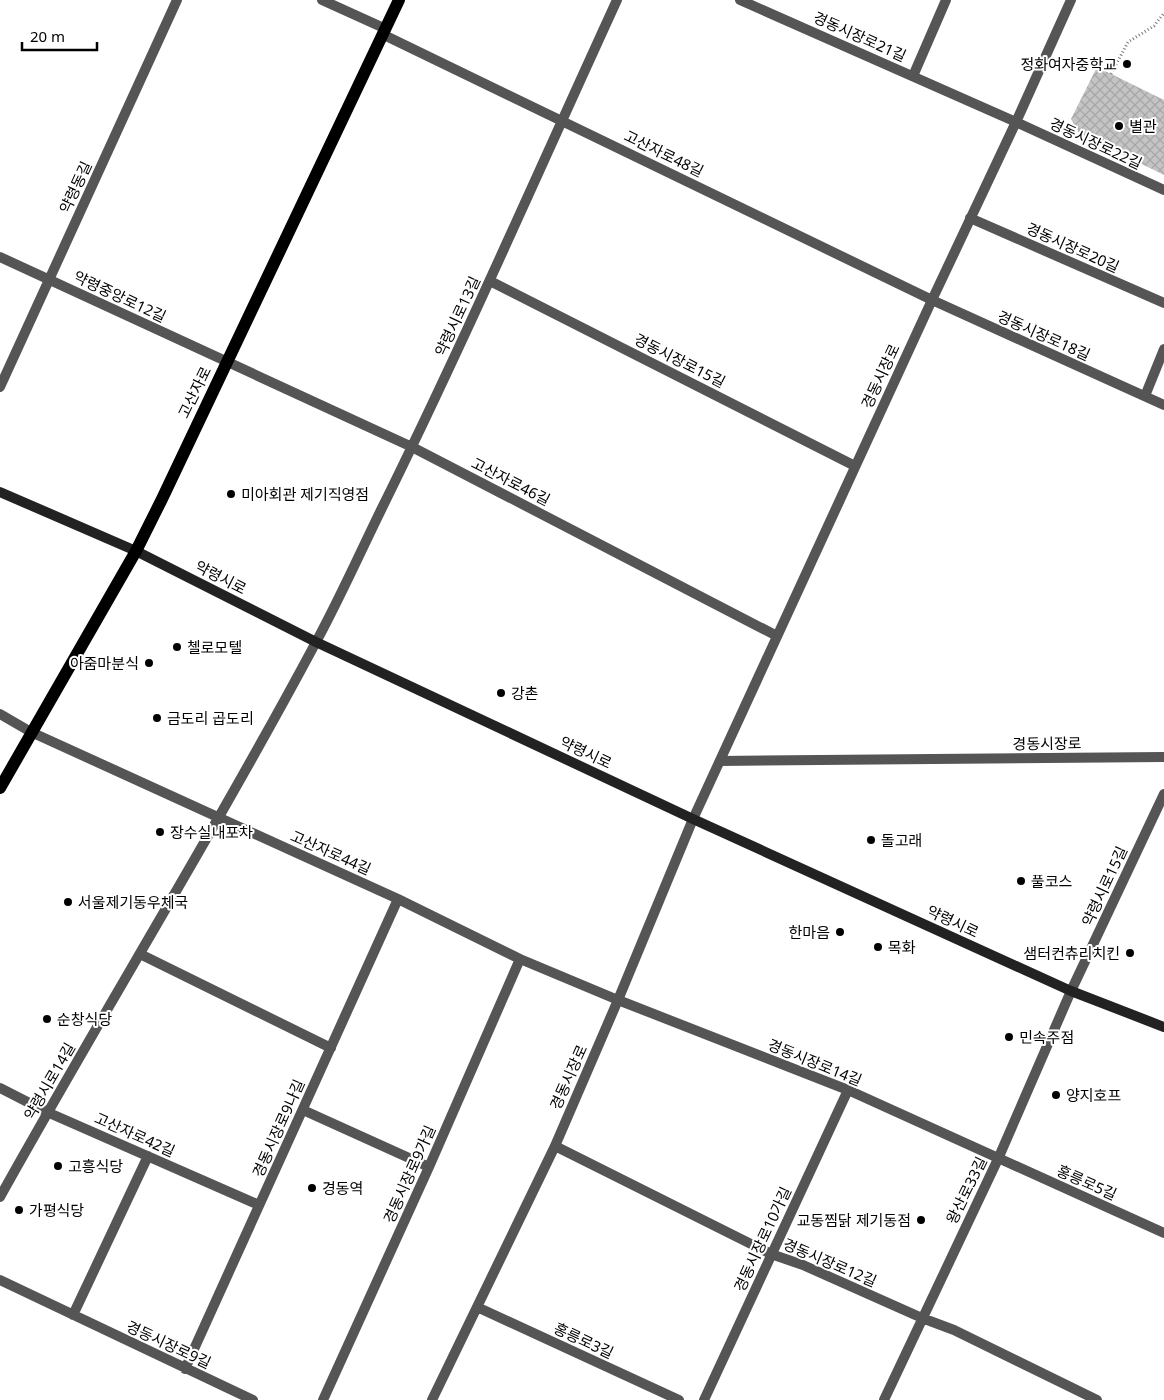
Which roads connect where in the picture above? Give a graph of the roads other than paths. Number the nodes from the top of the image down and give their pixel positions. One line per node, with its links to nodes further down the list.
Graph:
1 (177, 0): 16 (street, 약령동길)
2 (322, 0): 9 (street)
3 (399, 0): 9 (main road, 고산자로)
4 (617, 0): 11 (street, 약령시로13길)
5 (740, 0): 10 (street, 경동시장로21길)
6 (946, 0): 10 (street, 경동시장로21길)
7 (1058, 0): 8 (street, 경동시장로)
8 (1070, 2): 12 (street, 경동시장로)
9 (385, 32): 11 (street, 고산자로48길); 21 (main road, 고산자로)
10 (913, 76): 12 (street, 경동시장로21길)
11 (562, 120): 17 (street, 약령시로13길); 18 (street, 고산자로48길)
12 (1016, 122): 13 (street, 경동시장로22길); 14 (street, 경동시장로)
13 (1164, 190)
14 (970, 218): 18 (street, 경동시장로); 19 (street, 경동시장로20길)
15 (0, 257): 16 (street, 약령중앙로12길)
16 (49, 280): 21 (street, 약령중앙로12길); 22 (street, 약령동길)
17 (490, 280): 25 (street, 약령시로13길); 26 (street, 경동시장로15길)
18 (932, 300): 23 (street, 경동시장로18길); 26 (street, 경동시장로)
19 (1164, 303)
20 (1164, 349): 23 (street)
21 (227, 361): 25 (street, 고산자로46길); 28 (main road, 고산자로)
22 (0, 388)
23 (1145, 396): 24 (street, 경동시장로18길)
24 (1164, 405)
25 (412, 447): 29 (street, 고산자로46길); 30 (street, 약령시로13길)
26 (855, 466): 29 (street, 경동시장로)
27 (0, 492): 28 (main road, 약령시로)
28 (136, 551): 30 (main road, 약령시로); 32 (main road, 고산자로)
29 (777, 636): 34 (street, 경동시장로)
30 (316, 642): 37 (street, 약령시로14길); 38 (main road, 약령시로)
31 (0, 714): 32 (street, 고산자로44길)
32 (30, 732): 35 (main road, 고산자로); 37 (street, 고산자로44길)
33 (1164, 757): 34 (street, 경동시장로)
34 (720, 761): 38 (street, 경동시장로)
35 (0, 788)
36 (1164, 794): 42 (street, 약령시로15길)
37 (218, 817): 39 (street, 고산자로44길); 40 (street, 약령시로14길)
38 (693, 819): 42 (main road, 약령시로); 43 (street, 경동시장로)
39 (398, 899): 41 (street, 고산자로44길); 45 (street, 경동시장로9나길)
40 (140, 954): 45 (street); 49 (street, 약령시로14길)
41 (520, 959): 43 (street, 고산자로44길); 53 (street, 경동시장로9가길)
42 (1071, 991): 44 (main road, 약령시로); 52 (street, 왕산로33길)
43 (618, 1000): 47 (street, 경동시장로14길); 50 (street, 경동시장로)
44 (1164, 1027)
45 (331, 1048): 48 (street, 경동시장로9나길)
46 (0, 1088): 49 (street, 고산자로42길)
47 (848, 1090): 52 (street, 경동시장로14길); 57 (street, 경동시장로10가길)
48 (303, 1110): 53 (street); 55 (street, 경동시장로9나길)
49 (47, 1112): 51 (street, 고산자로42길); 54 (street, 약령시로14길)
50 (555, 1146): 57 (street, 경동시장로12길); 59 (street, 경동시장로)
51 (148, 1156): 55 (street, 고산자로42길); 60 (street)
52 (998, 1159): 56 (street, 홍릉로5길); 61 (street, 왕산로33길)
53 (429, 1167): 64 (street, 경동시장로9가길)
54 (0, 1197)
55 (259, 1205): 62 (street, 경동시장로9나길)
56 (1164, 1233)
57 (771, 1254): 61 (street, 경동시장로12길); 67 (street, 경동시장로10가길)
58 (0, 1280): 60 (street, 경동시장로9길)
59 (477, 1306): 65 (street, 경동시장로); 66 (street, 홍릉로3길)
60 (73, 1315): 62 (street, 경동시장로9길)
61 (922, 1318): 68 (street, 왕산로33길); 69 (street, 경동시장로12길)
62 (185, 1368): 63 (street, 경동시장로9길)
63 (252, 1400)
64 (324, 1400)
65 (432, 1400)
66 (679, 1400)
67 (704, 1400)
68 (884, 1400)
69 (1097, 1400)

